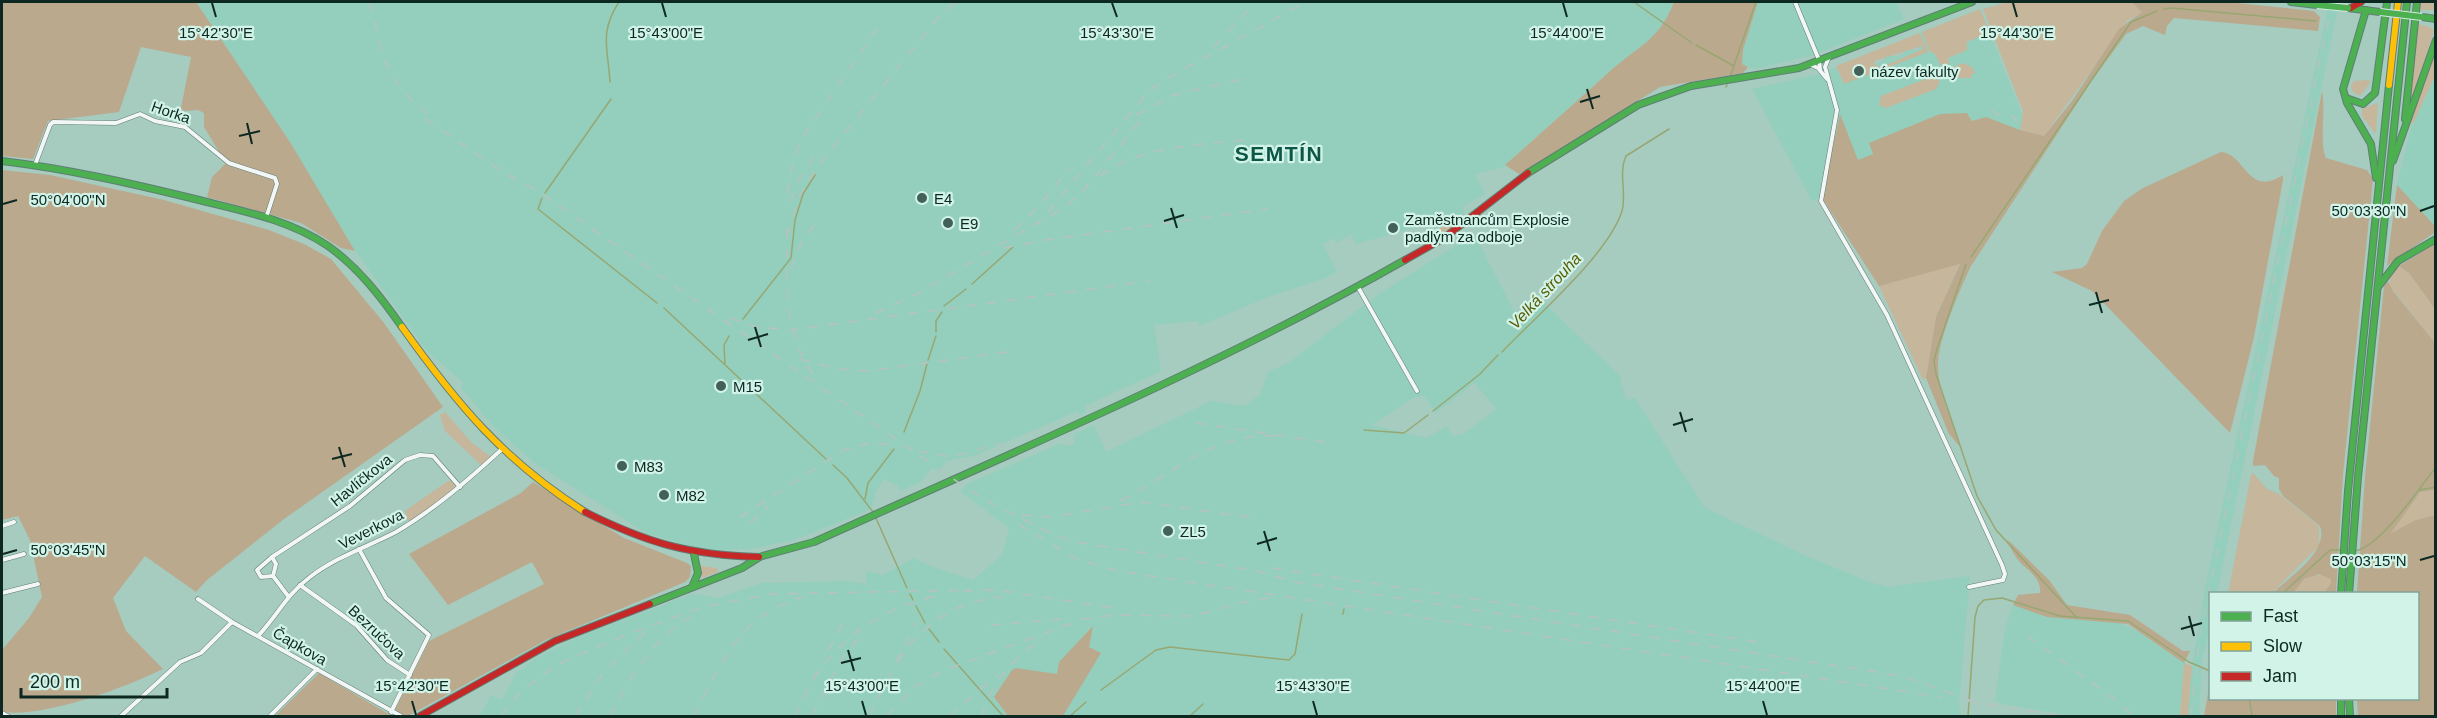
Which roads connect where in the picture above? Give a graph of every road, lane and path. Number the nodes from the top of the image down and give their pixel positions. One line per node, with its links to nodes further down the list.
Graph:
1 (1796, 2): 14 (street)
2 (1972, 2): 13 (main road)
3 (2291, 2): 9 (main road, bridge)
4 (2361, 2): 9 (main road)
5 (2387, 2): 19 (main road)
6 (2398, 2): 24 (main road)
7 (2407, 2): 23 (main road)
8 (2417, 2): 20 (main road)
9 (2348, 8): 10 (main road)
10 (2366, 10): 11 (main road, bridge); 19 (main road)
11 (2436, 19)
12 (2436, 40): 20 (main road)
13 (1831, 55): 14 (main road); 16 (street)
14 (1819, 60): 15 (main road); 16 (street); 17 (street)
15 (1807, 65): 17 (street); 27 (main road)
16 (1825, 67): 18 (street)
17 (1820, 69): 18 (street)
18 (1828, 83): 44 (street)
19 (2343, 89): 24 (main road)
20 (2404, 128): 23 (main road)
21 (2, 161): 22 (main road)
22 (35, 165): 25 (main road); 25 (street, Horka)
23 (2389, 177): 28 (main road)
24 (2378, 196): 45 (main road)
25 (266, 218): 30 (main road)
26 (2436, 239): 28 (main road)
27 (1358, 287): 29 (street); 38 (main road)
28 (2376, 290): 46 (main road)
29 (1417, 392)
30 (501, 450): 31 (street, Veverkova); 35 (main road)
31 (460, 487): 34 (street, Veverkova); 37 (street, Havlíčkova)
32 (14, 522): 33 (street)
33 (2, 526)
34 (359, 549): 42 (street, Veverkova); 53 (street)
35 (694, 554): 38 (main road); 43 (main road)
36 (24, 555): 39 (street)
37 (272, 557): 40 (street); 40 (street)
38 (759, 557): 43 (main road)
39 (2, 560)
40 (273, 576): 48 (street)
41 (38, 584): 47 (street)
42 (300, 585): 48 (street, Veverkova); 53 (street, Bezručova)
43 (692, 587): 63 (main road)
44 (1970, 587)
45 (2341, 592)
46 (2349, 592)
47 (2, 593)
48 (288, 596): 51 (street, Veverkova)
49 (198, 599): 50 (street, Čapkova)
50 (232, 622): 51 (street, Čapkova); 59 (street)
51 (258, 636): 52 (street, Čapkova)
52 (317, 669): 56 (street, Čapkova); 60 (street)
53 (410, 675): 56 (street)
54 (2341, 700): 64 (main road)
55 (2349, 700): 65 (main road)
56 (391, 712): 61 (street, Čapkova); 62 (street, Čapkova)
57 (2, 713): 58 (street)
58 (8, 717)
59 (121, 717)
60 (270, 717)
61 (396, 717)
62 (401, 717)
63 (420, 717)
64 (2341, 717)
65 (2350, 717)

